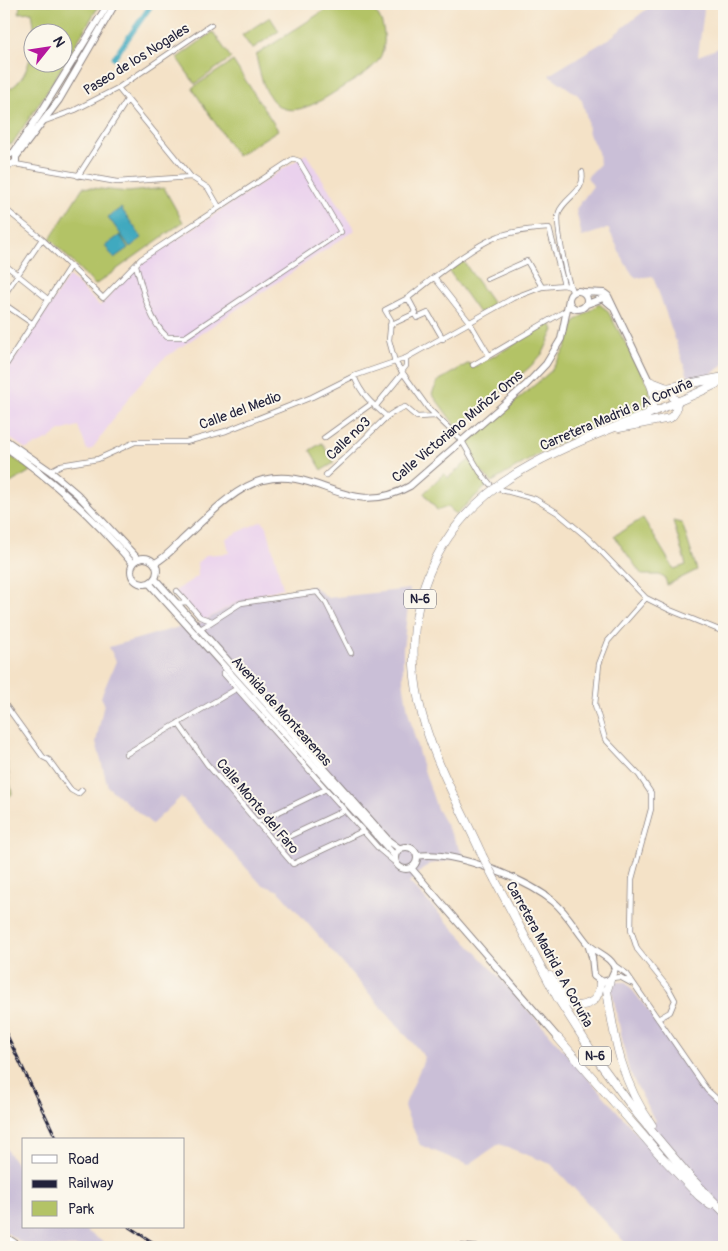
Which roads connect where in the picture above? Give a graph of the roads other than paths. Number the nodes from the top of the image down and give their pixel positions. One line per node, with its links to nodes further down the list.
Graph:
1 (108, 4): 7 (main road)
2 (116, 4): 6 (main road)
3 (211, 25): 4 (street, Paseo de los Nogales)
4 (118, 88): 5 (street); 6 (street, Paseo de los Nogales)
5 (128, 100): 9 (street); 10 (street)
6 (45, 121): 7 (main road)
7 (12, 162): 9 (street)
8 (582, 172): 22 (street)
9 (78, 176): 10 (street)
10 (191, 177): 11 (street)
11 (220, 207): 15 (street); 15 (street)
12 (4, 208): 13 (street)
13 (42, 239): 16 (street); 17 (street)
14 (4, 264): 17 (street)
15 (136, 264): 16 (street)
16 (70, 266): 27 (street)
17 (18, 275): 24 (street); 27 (street)
18 (434, 277): 20 (street); 25 (street); 35 (street)
19 (487, 279): 21 (street)
20 (564, 285): 21 (street, Calle del Medio); 22 (street)
21 (542, 287): 35 (street, Calle del Medio)
22 (572, 290): 23 (main road); 26 (main road)
23 (583, 292): 29 (main road); 30 (main road)
24 (4, 295)
25 (408, 298): 32 (street); 37 (street)
26 (569, 299): 31 (main road); 34 (main road)
27 (49, 300): 36 (street)
28 (4, 304): 36 (street)
29 (587, 304): 30 (main road); 31 (main road)
30 (614, 307): 47 (main road)
31 (578, 310): 34 (main road)
32 (414, 313): 37 (street); 38 (street)
33 (555, 319): 34 (street); 34 (street); 34 (street); 39 (street)
34 (566, 319): 59 (main road, Calle Victoriano Muñoz Oms)
35 (470, 323): 38 (street, Calle del Medio); 39 (street)
36 (33, 324): 43 (street)
37 (390, 325): 41 (street)
38 (442, 339): 40 (street, Calle del Medio)
39 (489, 354): 42 (street)
40 (406, 358): 41 (street, Calle del Medio); 44 (street)
41 (394, 362): 44 (street); 45 (street, Calle del Medio)
42 (473, 365)
43 (4, 368)
44 (402, 372): 51 (street); 55 (street)
45 (354, 376): 51 (street); 61 (street, Calle del Medio)
46 (724, 379): 48 (highway); 50 (highway, Carretera Madrid a A Coruña / N-6)
47 (650, 381): 48 (highway); 49 (highway)
48 (667, 388): 50 (highway)
49 (654, 391): 52 (highway); 53 (highway)
50 (676, 403): 52 (highway, Carretera Madrid a A Coruña / N-6); 56 (highway)
51 (373, 406): 54 (street); 57 (street)
52 (667, 407): 53 (highway, Carretera Madrid a A Coruña / N-6)
53 (648, 414): 56 (highway, Carretera Madrid a A Coruña / N-6)
54 (386, 416): 55 (street); 62 (street, Calle nº3)
55 (436, 416): 59 (street)
56 (612, 428): 93 (highway, Carretera Madrid a A Coruña / N-6, bridge)
57 (324, 438)
58 (4, 439): 61 (main road)
59 (462, 441): 63 (street); 66 (main road, Calle Victoriano Muñoz Oms)
60 (4, 446): 61 (main road)
61 (48, 474): 65 (main road)
62 (326, 475)
63 (490, 484)
64 (502, 490): 69 (street)
65 (135, 562): 66 (main road); 67 (main road)
66 (155, 563): 67 (main road)
67 (152, 581): 71 (main road, Avenida de Montearenas); 89 (main road, Avenida de Montearenas)
68 (177, 591): 70 (street)
69 (646, 598): 75 (street); 101 (street)
70 (187, 602): 71 (street); 72 (street)
71 (176, 603): 74 (main road, Avenida de Montearenas)
72 (200, 617): 73 (street); 74 (street)
73 (212, 622): 74 (street); 76 (street)
74 (201, 628): 88 (main road, Avenida de Montearenas)
75 (724, 632)
76 (351, 653)
77 (223, 673): 78 (street)
78 (236, 689): 80 (street); 82 (street)
79 (4, 703): 83 (street)
80 (178, 723): 81 (street); 85 (street, Calle Monte del Faro)
81 (126, 754)
82 (326, 789): 84 (street); 85 (street)
83 (82, 790)
84 (345, 810): 86 (street); 87 (street)
85 (258, 822): 87 (street, Calle Monte del Faro)
86 (363, 830): 87 (street, Calle Monte del Faro); 91 (street)
87 (275, 843)
88 (400, 849): 89 (main road); 90 (main road)
89 (395, 856): 91 (main road)
90 (418, 856): 92 (main road); 94 (main road, Carretera Madrid a A Coruña)
91 (398, 865): 92 (main road)
92 (411, 868): 102 (main road)
93 (517, 924): 99 (highway, N-6); 104 (highway, Carretera Madrid a A Coruña / N-6)
94 (588, 944): 95 (main road, Carretera Madrid a A Coruña); 96 (main road, Carretera Madrid a A Coruña)
95 (606, 959): 96 (main road); 97 (main road)
96 (593, 965): 99 (main road)
97 (614, 965): 98 (main road); 100 (street)
98 (611, 979): 99 (main road); 100 (street); 104 (highway)
99 (600, 981)
100 (632, 984): 101 (street)
101 (658, 1019): 103 (street)
102 (558, 1038): 105 (highway)
103 (720, 1101)
104 (690, 1177): 105 (highway, Carretera Madrid a A Coruña / N-6)
105 (724, 1213)
106 (4, 1236): 107 (main road)
107 (21, 1247)

